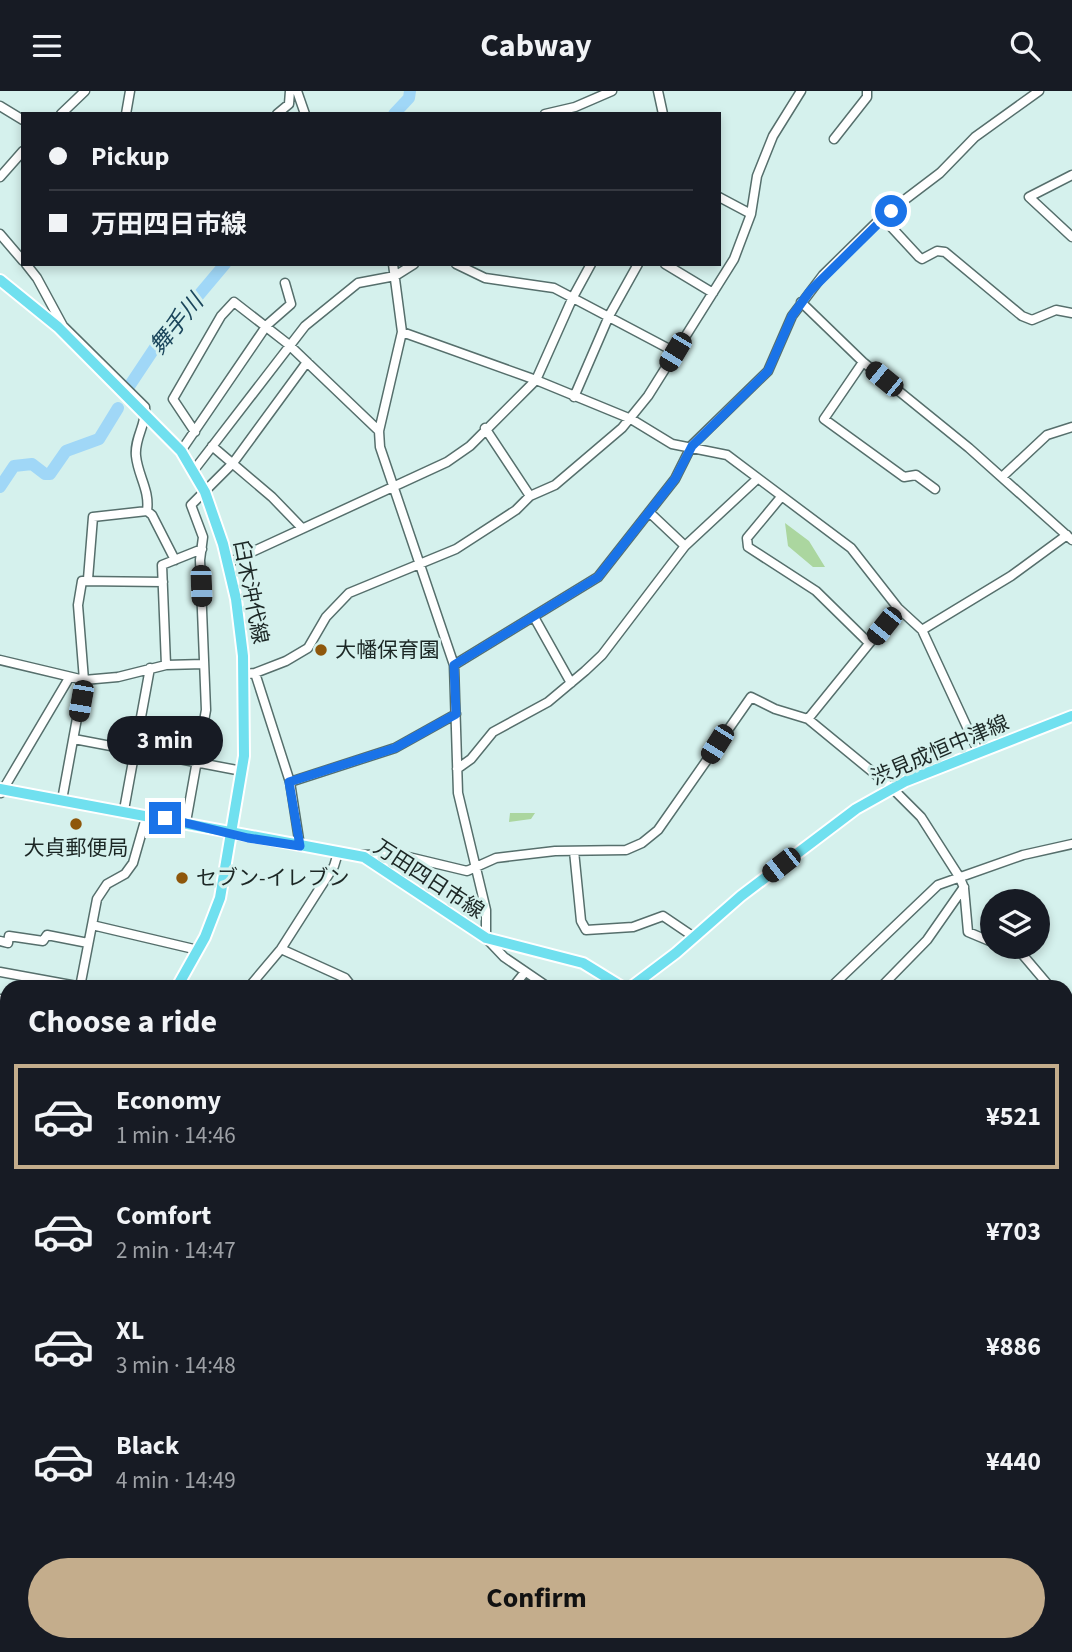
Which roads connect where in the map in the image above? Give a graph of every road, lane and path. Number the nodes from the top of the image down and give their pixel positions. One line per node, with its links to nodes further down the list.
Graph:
1 (85, 91): 11 (street)
2 (130, 91): 12 (street)
3 (290, 91): 13 (street)
4 (297, 91): 14 (street)
5 (612, 91): 15 (street)
6 (658, 91): 16 (street)
7 (801, 91): 23 (street)
8 (867, 91): 18 (street)
9 (1039, 91): 24 (street)
10 (0, 106): 17 (street)
11 (63, 112)
12 (126, 112)
13 (279, 112)
14 (304, 112)
15 (554, 112)
16 (663, 112)
17 (21, 119)
18 (834, 139)
19 (21, 153): 21 (street)
20 (1072, 175): 26 (street)
21 (0, 177)
22 (721, 198): 23 (street)
23 (751, 214): 38 (street)
24 (882, 217): 40 (street); 41 (street)
25 (0, 234): 27 (street)
26 (1072, 237)
27 (21, 259)
28 (27, 266): 51 (street)
29 (393, 266): 35 (street)
30 (411, 266): 35 (street)
31 (460, 266): 39 (street)
32 (590, 266): 39 (street)
33 (637, 266): 42 (street)
34 (668, 266): 38 (street)
35 (395, 276): 44 (street); 45 (street)
36 (285, 283): 43 (street)
37 (2, 284): 51 (main road, 臼木沖代線)
38 (713, 293): 46 (street)
39 (573, 297): 42 (street); 49 (street)
40 (801, 302): 48 (street); 58 (street)
41 (1072, 313)
42 (608, 316): 46 (street); 50 (street)
43 (267, 325): 45 (street); 56 (street); 56 (street)
44 (401, 332): 49 (street); 55 (street)
45 (288, 344): 47 (street); 57 (street)
46 (675, 352): 52 (street)
47 (307, 362): 55 (street); 60 (street)
48 (863, 362): 62 (street); 65 (street)
49 (536, 380): 50 (street); 54 (street)
50 (574, 397): 52 (street)
51 (146, 413): 59 (main road, 臼木沖代線); 69 (street)
52 (631, 419): 58 (street); 67 (street)
53 (1072, 427): 62 (street)
54 (485, 428): 64 (street); 67 (street)
55 (379, 431): 64 (street)
56 (195, 432): 59 (street)
57 (212, 446): 60 (street); 61 (street)
58 (692, 446): 63 (street); 70 (street)
59 (181, 451): 61 (main road, 臼木沖代線)
60 (233, 463): 66 (street); 71 (street)
61 (194, 470): 66 (main road, 臼木沖代線)
62 (1002, 477): 72 (street)
63 (756, 480): 68 (street); 73 (street)
64 (393, 488): 71 (street); 77 (street)
65 (935, 489)
66 (205, 492): 74 (street); 76 (main road, 臼木沖代線)
67 (530, 496): 77 (street)
68 (781, 497): 80 (street); 83 (street)
69 (147, 511): 75 (street); 78 (street)
70 (649, 512): 73 (street); 81 (street)
71 (301, 527): 76 (street)
72 (1070, 538): 82 (street)
73 (685, 545): 92 (street)
74 (202, 549): 75 (street); 85 (street)
75 (175, 560): 79 (street)
76 (228, 563): 89 (main road, 臼木沖代線)
77 (418, 563): 87 (street); 89 (street)
78 (88, 579): 79 (street); 91 (street)
79 (163, 582): 86 (street)
80 (898, 608): 82 (street); 83 (street)
81 (534, 617): 87 (street); 92 (street)
82 (922, 630): 98 (street)
83 (869, 643): 95 (street)
84 (0, 660): 90 (street)
85 (204, 664): 86 (street); 99 (street)
86 (166, 665): 88 (street)
87 (454, 665): 93 (street)
88 (150, 668): 91 (street); 97 (street)
89 (250, 674): 101 (main road, 臼木沖代線); 102 (street)
90 (68, 678): 91 (street); 104 (street)
91 (84, 680): 96 (street)
92 (572, 683): 100 (street)
93 (456, 714): 100 (street); 102 (street)
94 (1072, 716): 98 (main road, 渋見成恒中津線)
95 (808, 719): 103 (street); 112 (street)
96 (74, 739): 97 (street); 105 (street)
97 (135, 753): 99 (street); 106 (street)
98 (979, 753): 103 (main road, 渋見成恒中津線)
99 (196, 764): 101 (street); 108 (street)
100 (457, 769): 115 (street)
101 (242, 771): 109 (main road, 臼木沖代線)
102 (289, 782): 111 (street)
103 (892, 788): 116 (street); 118 (main road, 渋見成恒中津線)
104 (1, 791): 105 (main road, 万田四日市線)
105 (62, 800): 106 (main road, 万田四日市線)
106 (124, 810): 107 (main road, 万田四日市線)
107 (147, 814): 108 (main road, 万田四日市線); 117 (street)
108 (186, 823): 109 (main road, 万田四日市線)
109 (232, 834): 111 (main road, 万田四日市線); 124 (main road, 臼木沖代線)
110 (1072, 844): 116 (street)
111 (300, 846): 113 (main road, 万田四日市線)
112 (574, 851): 115 (street); 118 (street)
113 (338, 853): 114 (main road, 万田四日市線); 123 (street)
114 (358, 855): 115 (street); 120 (main road, 万田四日市線)
115 (478, 867): 120 (street)
116 (962, 883): 119 (street); 137 (street); 138 (street)
117 (92, 925): 122 (street); 124 (street)
118 (694, 937): 136 (main road, 渋見成恒中津線)
119 (980, 937)
120 (486, 938): 127 (street); 135 (main road, 万田四日市線)
121 (0, 941): 122 (street)
122 (88, 943): 129 (street)
123 (281, 949): 131 (street); 132 (street)
124 (198, 950): 130 (main road, 臼木沖代線)
125 (1026, 959): 139 (street)
126 (0, 972): 128 (street)
127 (525, 972): 133 (street); 134 (street)
128 (43, 980)
129 (82, 980)
130 (181, 980)
131 (255, 980)
132 (347, 980)
133 (519, 980)
134 (537, 980)
135 (612, 980)
136 (640, 980)
137 (838, 980)
138 (888, 980)
139 (1044, 980)

